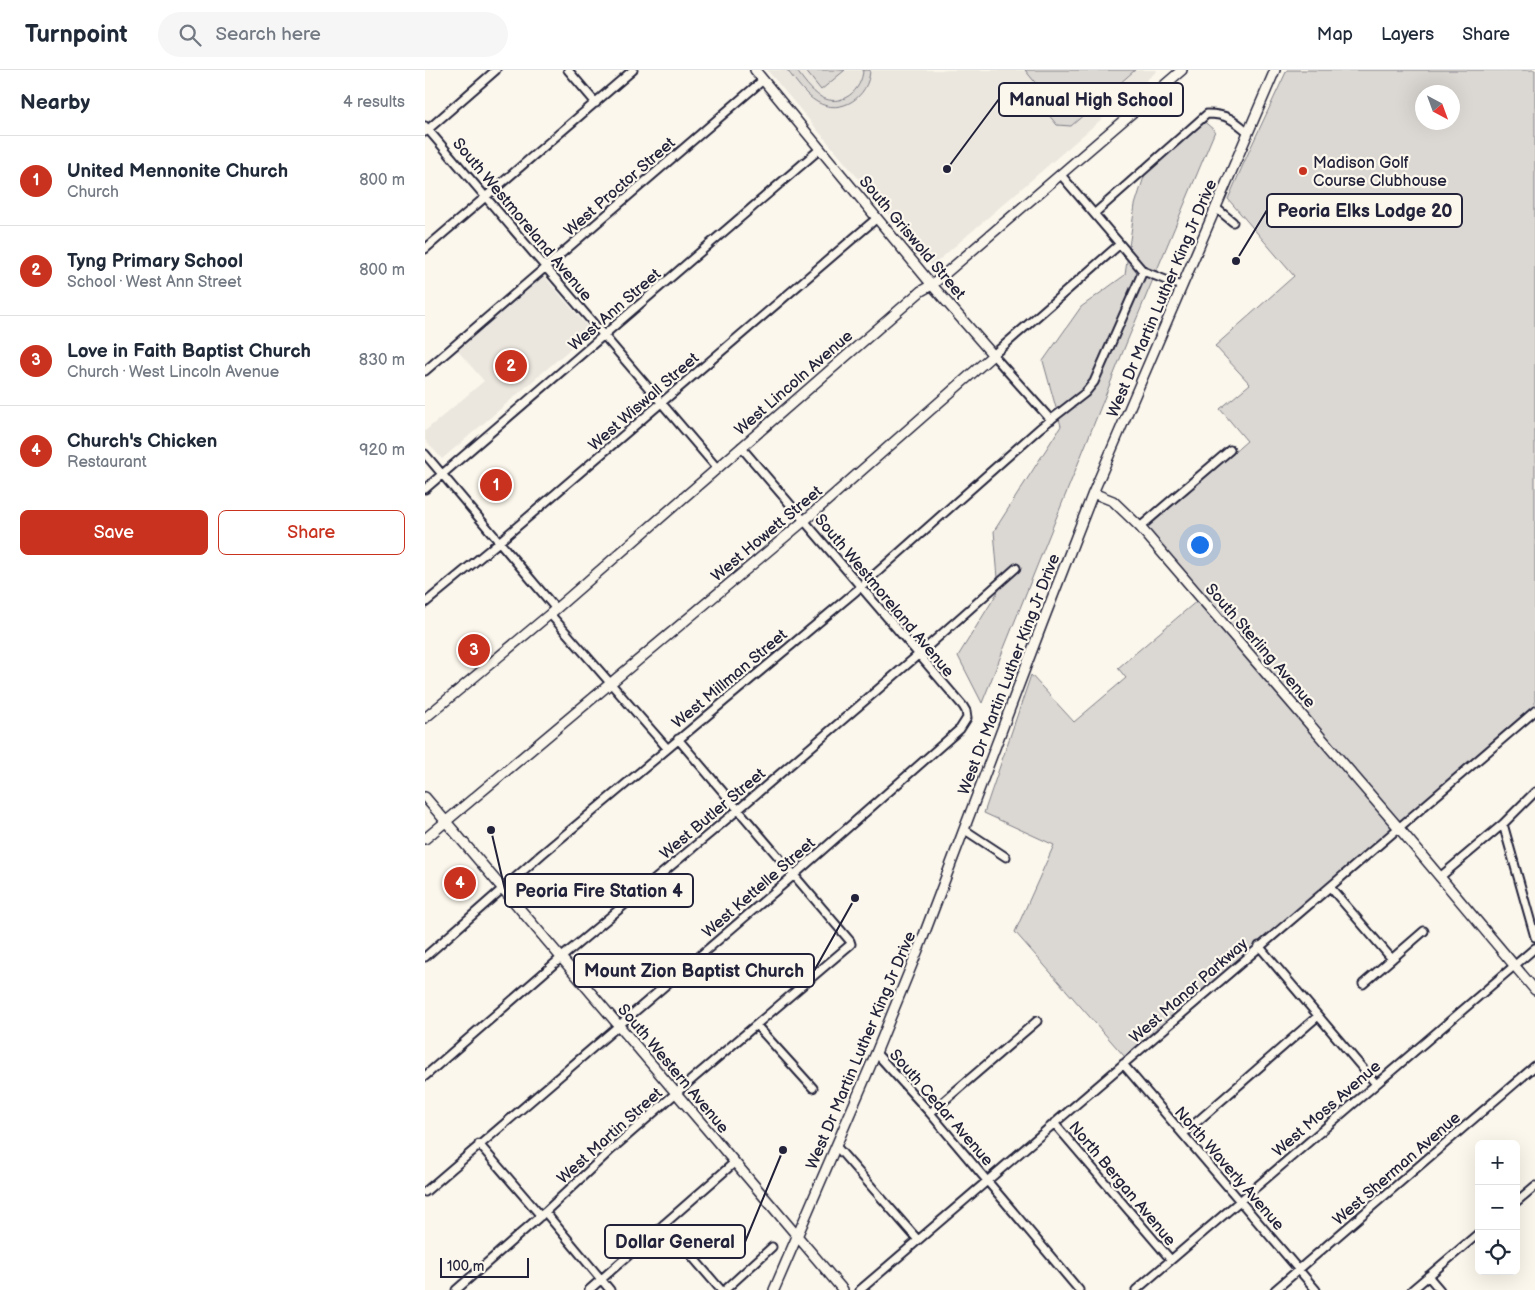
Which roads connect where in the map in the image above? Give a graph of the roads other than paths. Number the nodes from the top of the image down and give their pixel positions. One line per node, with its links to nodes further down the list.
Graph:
1 (496, 70): 9 (street)
2 (568, 70): 8 (street)
3 (633, 70): 8 (street)
4 (755, 70): 7 (main road, South Griswold Street)
5 (1182, 70): 12 (main road, West Lincoln Avenue)
6 (1275, 70): 10 (main road, West Dr Martin Luther King Jr Drive)
7 (763, 80): 11 (main road, South Griswold Street); 20 (street, West Proctor Street)
8 (596, 103): 13 (street)
9 (426, 129): 13 (street, South Westmoreland Avenue)
10 (1248, 132): 14 (main road, West Dr Martin Luther King Jr Drive); 15 (street)
11 (820, 149): 16 (main road, South Griswold Street); 24 (street, West Ann Street)
12 (1061, 175): 15 (street); 22 (main road, West Lincoln Avenue)
13 (486, 196): 19 (street); 20 (street, South Westmoreland Avenue)
14 (1216, 208): 17 (street); 23 (main road, West Dr Martin Luther King Jr Drive)
15 (1095, 213): 18 (street)
16 (877, 218): 22 (main road, South Griswold Street); 27 (street, West Wiswall Street)
17 (1233, 222)
18 (1120, 244): 21 (street); 25 (street, West Howett Street)
19 (425, 249)
20 (546, 267): 24 (street, South Westmoreland Avenue); 26 (street, West Proctor Street)
21 (1143, 271): 23 (street); 28 (street, West Millman Street)
22 (932, 285): 25 (main road, South Griswold Street); 29 (main road, West Lincoln Avenue)
23 (1181, 286): 35 (main road, West Dr Martin Luther King Jr Drive)
24 (604, 335): 27 (street, South Westmoreland Avenue); 33 (street, West Ann Street)
25 (993, 355): 28 (street, South Griswold Street); 36 (main road, West Howett Street)
26 (425, 371)
27 (661, 403): 32 (street, South Westmoreland Avenue); 38 (street, West Wiswall Street)
28 (1051, 420): 40 (street, West Millman Street)
29 (741, 447): 32 (main road, West Lincoln Avenue); 36 (street, South Westmoreland Avenue)
30 (1230, 450): 37 (street)
31 (425, 454): 33 (street)
32 (717, 468): 42 (main road, West Lincoln Avenue)
33 (442, 474): 34 (street, West Ann Street); 38 (street)
34 (425, 488)
35 (1093, 493): 37 (main road, South Sterling Avenue); 56 (main road, West Dr Martin Luther King Jr Drive)
36 (804, 521): 40 (street, South Westmoreland Avenue); 44 (main road, West Howett Street)
37 (1140, 527): 55 (main road, South Sterling Avenue)
38 (499, 542): 41 (street, West Wiswall Street); 42 (street)
39 (1016, 568): 43 (street, West Butler Street)
40 (861, 586): 43 (street, South Westmoreland Avenue); 48 (street, West Millman Street)
41 (425, 603)
42 (553, 611): 44 (street); 47 (main road, West Lincoln Avenue)
43 (918, 655): 46 (street, South Westmoreland Avenue); 52 (street, West Butler Street)
44 (611, 683): 49 (street); 53 (main road, West Howett Street)
45 (1535, 711): 55 (street, West Manor Parkway)
46 (967, 717): 59 (street, West Kettelle Street)
47 (425, 718)
48 (678, 739): 49 (street, West Millman Street); 52 (street)
49 (667, 748): 62 (street, West Millman Street)
50 (1535, 792): 54 (street)
51 (425, 797): 53 (main road, South Western Avenue)
52 (739, 809): 59 (street); 70 (street, West Butler Street)
53 (446, 821): 57 (main road, West Howett Street); 62 (main road, South Western Avenue)
54 (1503, 824): 60 (street); 64 (street)
55 (1398, 827): 60 (main road, South Sterling Avenue); 61 (street, West Manor Parkway)
56 (965, 830): 58 (street); 79 (main road, West Dr Martin Luther King Jr Drive)
57 (425, 839)
58 (1006, 857)
59 (794, 874): 77 (street, West Kettelle Street); 78 (street, West Martin Street)
60 (1440, 877): 72 (main road, South Sterling Avenue)
61 (1330, 887): 67 (street, West Manor Parkway); 71 (street)
62 (502, 888): 69 (street, West Millman Street); 70 (main road, South Western Avenue)
63 (1535, 902): 64 (street)
64 (1528, 908): 66 (street)
65 (1424, 932): 71 (street)
66 (1535, 938)
67 (1259, 946): 75 (street); 80 (street, West Manor Parkway)
68 (1535, 948): 72 (street, West Moss Avenue)
69 (425, 957)
70 (562, 958): 77 (main road, South Western Avenue); 82 (street, West Butler Street)
71 (1392, 959): 73 (street)
72 (1515, 966): 74 (main road, South Sterling Avenue); 83 (street, West Moss Avenue)
73 (1363, 984)
74 (1535, 990)
75 (1318, 1016): 83 (street); 88 (street)
76 (1037, 1021): 86 (street)
77 (618, 1026): 85 (main road, South Western Avenue); 89 (street, West Kettelle Street)
78 (757, 1026): 84 (street); 85 (street, West Martin Street)
79 (876, 1053): 86 (street, South Cedar Avenue); 90 (main road, West Dr Martin Luther King Jr Drive)
80 (1123, 1064): 87 (street, West Manor Parkway); 88 (street, North Waverly Avenue)
81 (1535, 1066): 104 (street, West Sherman Avenue)
82 (426, 1072)
83 (1376, 1084): 96 (street, West Moss Avenue)
84 (813, 1088)
85 (676, 1093): 91 (main road, South Western Avenue); 97 (street, West Martin Street)
86 (930, 1113): 92 (street, South Cedar Avenue)
87 (1054, 1123): 92 (street, West Manor Parkway); 103 (street, North Bergan Avenue)
88 (1183, 1134): 96 (street, North Waverly Avenue)
89 (479, 1144): 94 (street, West Kettelle Street); 97 (street)
90 (836, 1146): 99 (main road, West Dr Martin Luther King Jr Drive); 101 (street)
91 (735, 1162): 98 (street); 99 (main road, South Western Avenue)
92 (987, 1180): 101 (street, West Manor Parkway); 115 (street, South Cedar Avenue)
93 (1535, 1186): 95 (street)
94 (425, 1192)
95 (1520, 1199)
96 (1240, 1200): 103 (street, West Moss Avenue); 104 (street, North Waverly Avenue)
97 (543, 1214): 106 (street); 107 (street, West Martin Street)
98 (664, 1224): 106 (street); 110 (street)
99 (797, 1236): 112 (main road, West Dr Martin Luther King Jr Drive); 113 (main road, South Western Avenue)
100 (1475, 1236): 105 (street)
101 (918, 1240): 114 (street, West Manor Parkway)
102 (772, 1248): 111 (street)
103 (1171, 1260): 116 (street, West Moss Avenue)
104 (1299, 1269): 117 (street, West Sherman Avenue); 118 (street, North Waverly Avenue)
105 (1428, 1276): 119 (street); 120 (street)
106 (601, 1279): 108 (street); 109 (street)
107 (456, 1290)
108 (589, 1290)
109 (610, 1290)
110 (721, 1290)
111 (725, 1290)
112 (774, 1290)
113 (843, 1290)
114 (860, 1290)
115 (1079, 1290)
116 (1136, 1290)
117 (1275, 1290)
118 (1316, 1290)
119 (1412, 1290)
120 (1440, 1290)

